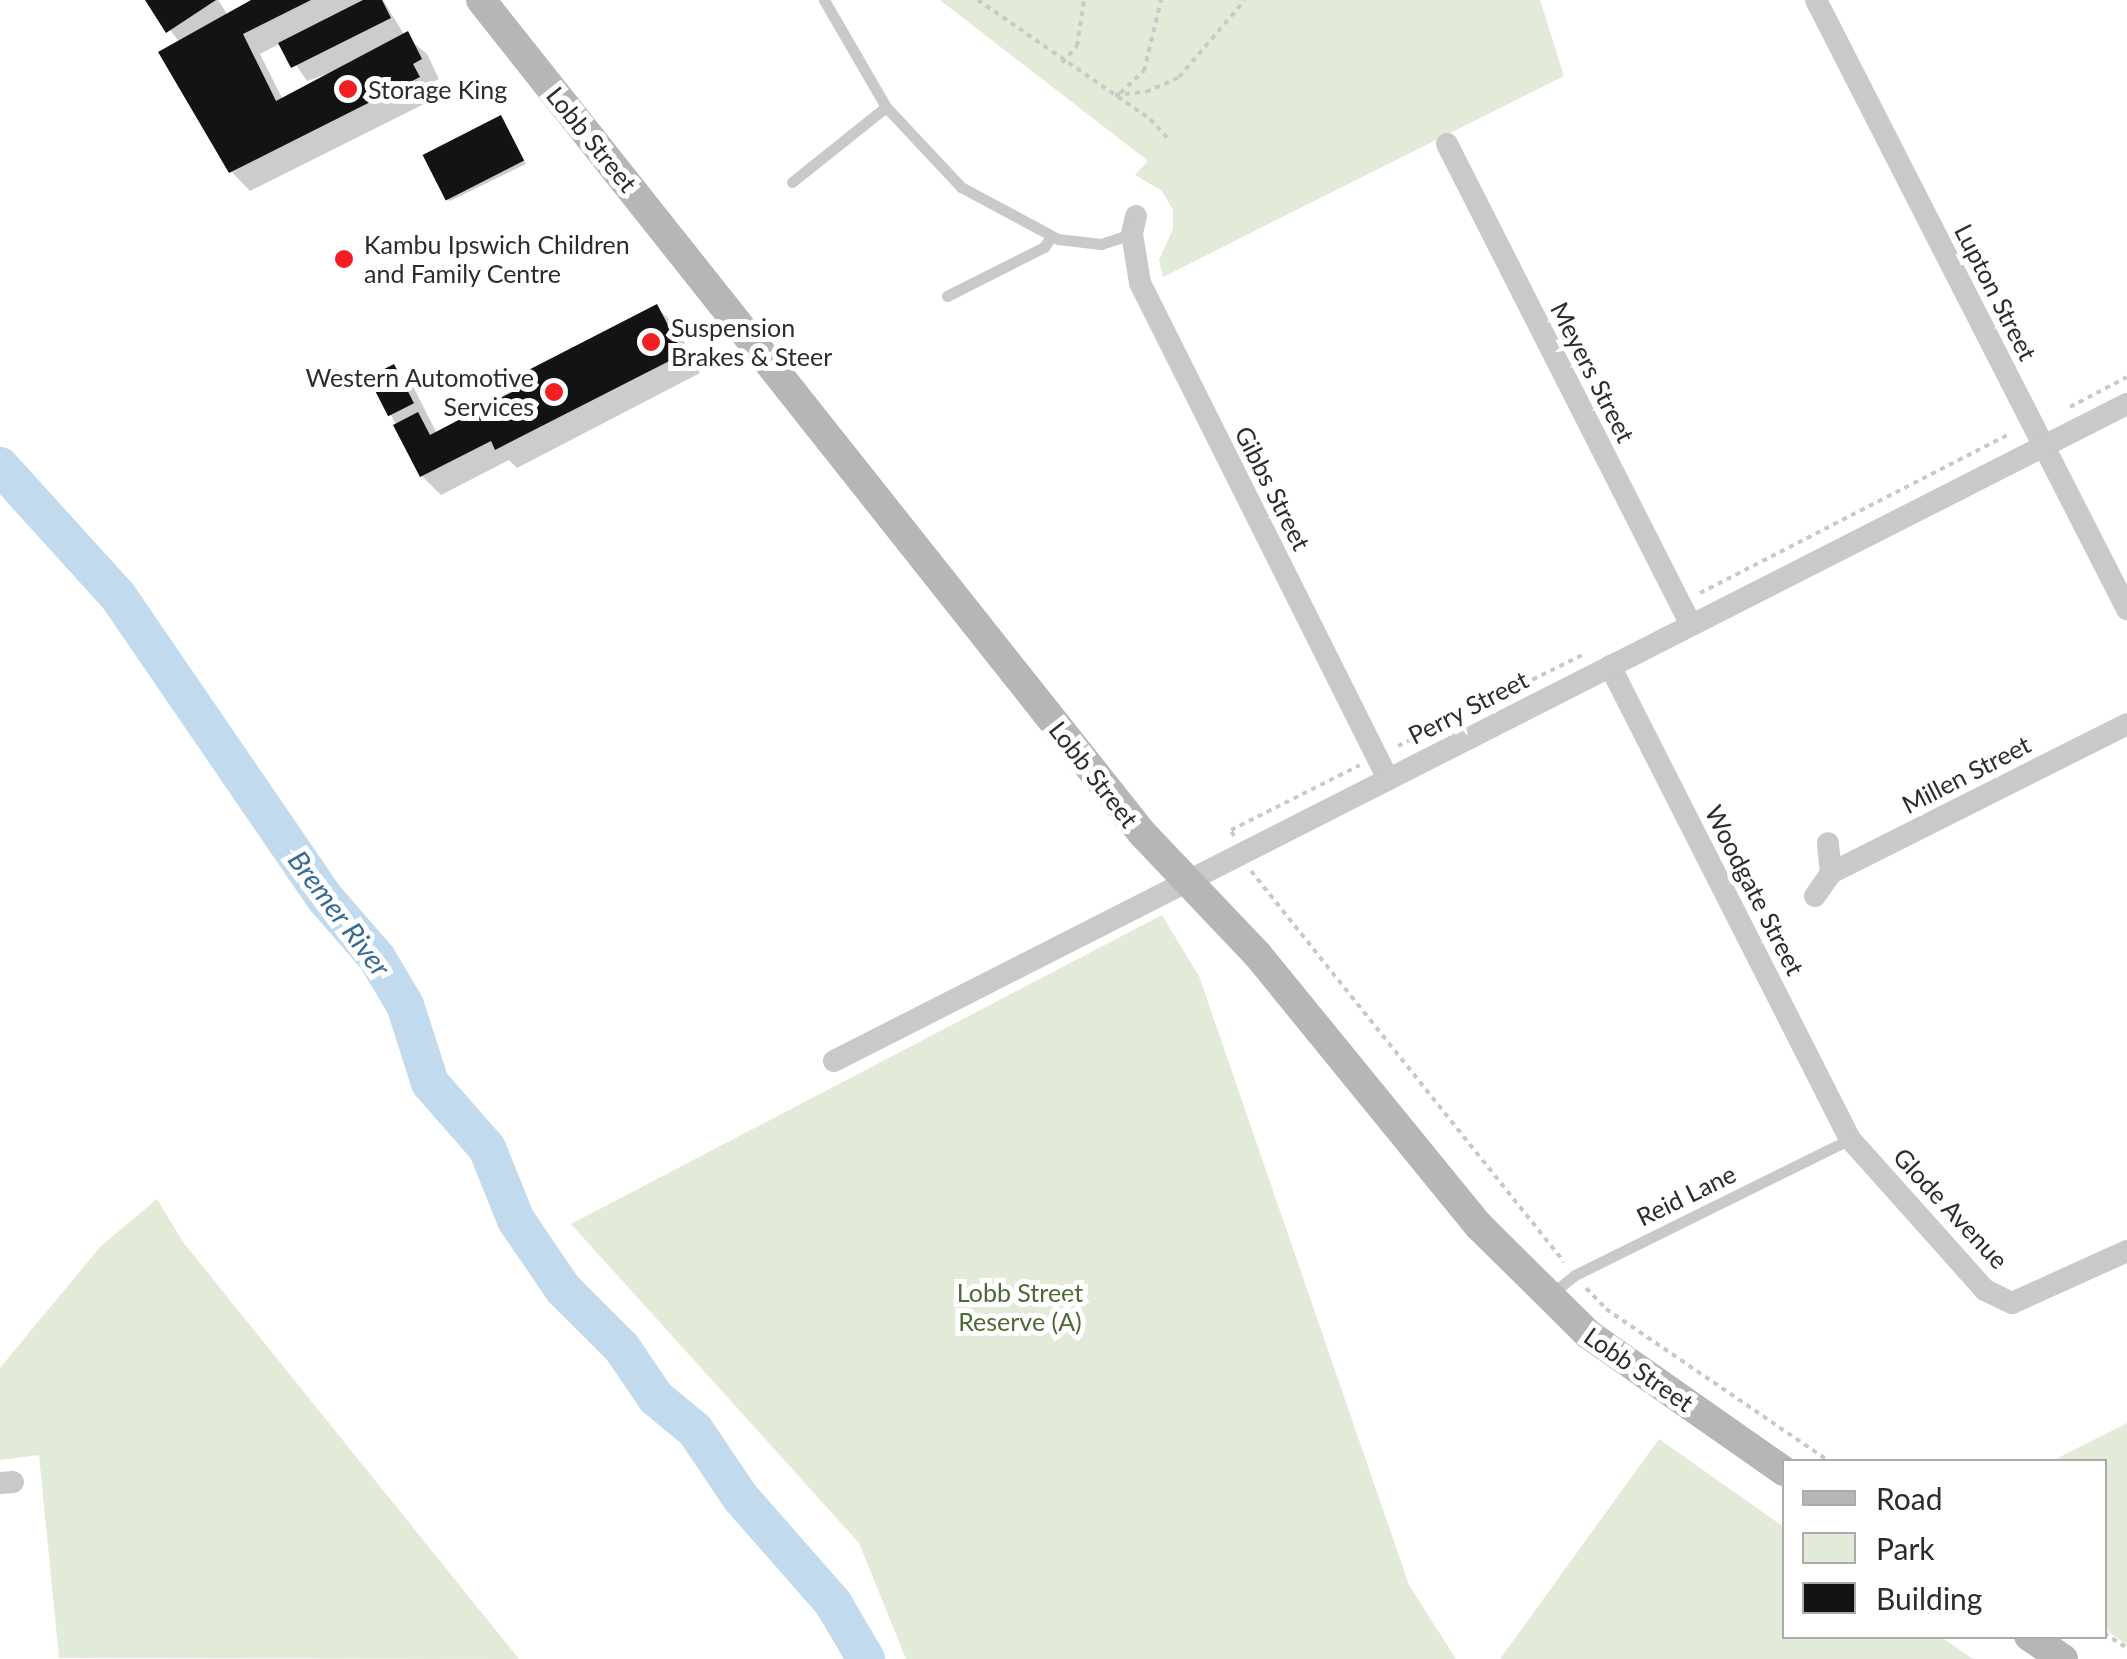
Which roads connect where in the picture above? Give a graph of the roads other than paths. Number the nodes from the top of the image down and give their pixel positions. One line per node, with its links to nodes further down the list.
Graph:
1 (481, 0): 19 (main road, Lobb Street)
2 (824, 0): 4 (lane)
3 (1816, 0): 11 (street, Lupton Street)
4 (886, 107): 6 (lane); 8 (lane)
5 (1447, 144): 13 (street, Meyers Street)
6 (792, 182)
7 (1134, 225): 8 (lane); 16 (street, Gibbs Street)
8 (1051, 236): 9 (lane)
9 (947, 296)
10 (2127, 404): 11 (street, Perry Street)
11 (2044, 446): 12 (street, Lupton Street); 13 (street, Perry Street)
12 (2127, 610)
13 (1691, 625): 14 (street, Perry Street)
14 (1610, 666): 16 (street, Perry Street); 22 (street, Woodgate Street)
15 (2127, 724): 18 (street, Millen Street)
16 (1388, 778): 19 (street, Perry Street)
17 (1828, 843): 18 (street)
18 (1830, 873): 20 (street)
19 (1191, 880): 21 (street, Perry Street); 24 (main road, Lobb Street)
20 (1816, 896)
21 (834, 1061)
22 (1850, 1139): 23 (street, Glode Avenue); 24 (lane, Reid Lane)
23 (2127, 1251)
24 (1546, 1298): 25 (main road, Lobb Street)
25 (1782, 1470)
26 (2033, 1639): 27 (main road)
27 (2062, 1659)

